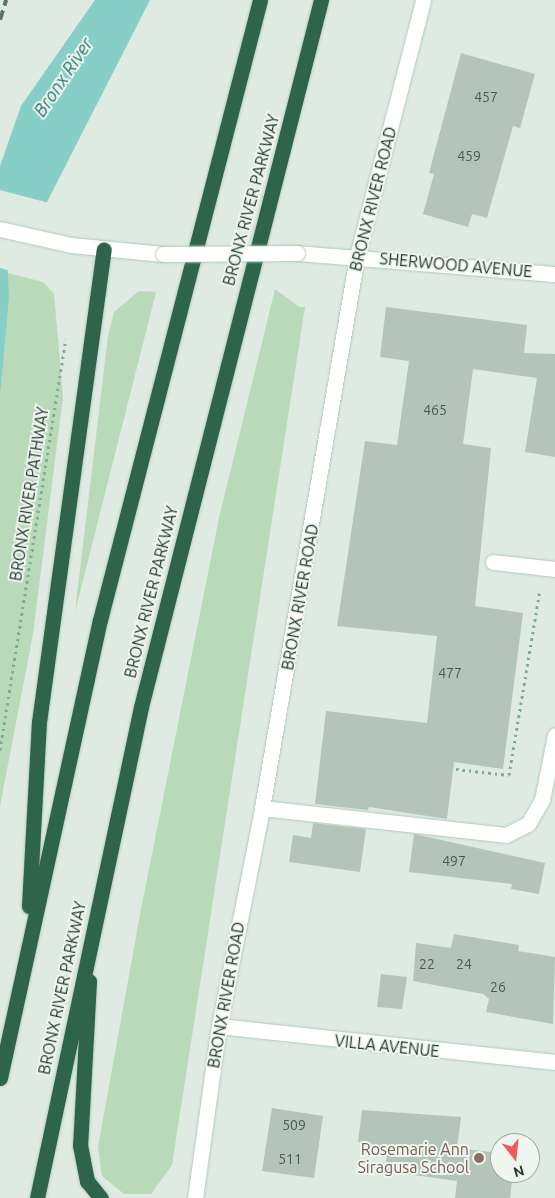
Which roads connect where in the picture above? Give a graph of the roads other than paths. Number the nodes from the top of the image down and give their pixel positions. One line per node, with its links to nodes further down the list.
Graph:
1 (260, 0): 13 (highway)
2 (321, 0): 12 (highway, BRONX RIVER PARKWAY)
3 (423, 0): 6 (street, BRONX RIVER ROAD)
4 (0, 228): 5 (street, SHERWOOD AVENUE)
5 (104, 249): 6 (street, SHERWOOD AVENUE, bridge); 13 (highway)
6 (358, 256): 7 (street, SHERWOOD AVENUE); 11 (street, BRONX RIVER ROAD)
7 (555, 274)
8 (493, 562): 9 (street)
9 (550, 568)
10 (555, 735): 11 (street)
11 (262, 808): 14 (street, BRONX RIVER ROAD)
12 (91, 930): 17 (highway, BRONX RIVER PARKWAY); 18 (highway)
13 (28, 941): 16 (highway)
14 (219, 1026): 15 (street, VILLA AVENUE); 19 (street, BRONX RIVER ROAD)
15 (555, 1062)
16 (0, 1078)
17 (38, 1198)
18 (101, 1198)
19 (195, 1198)

